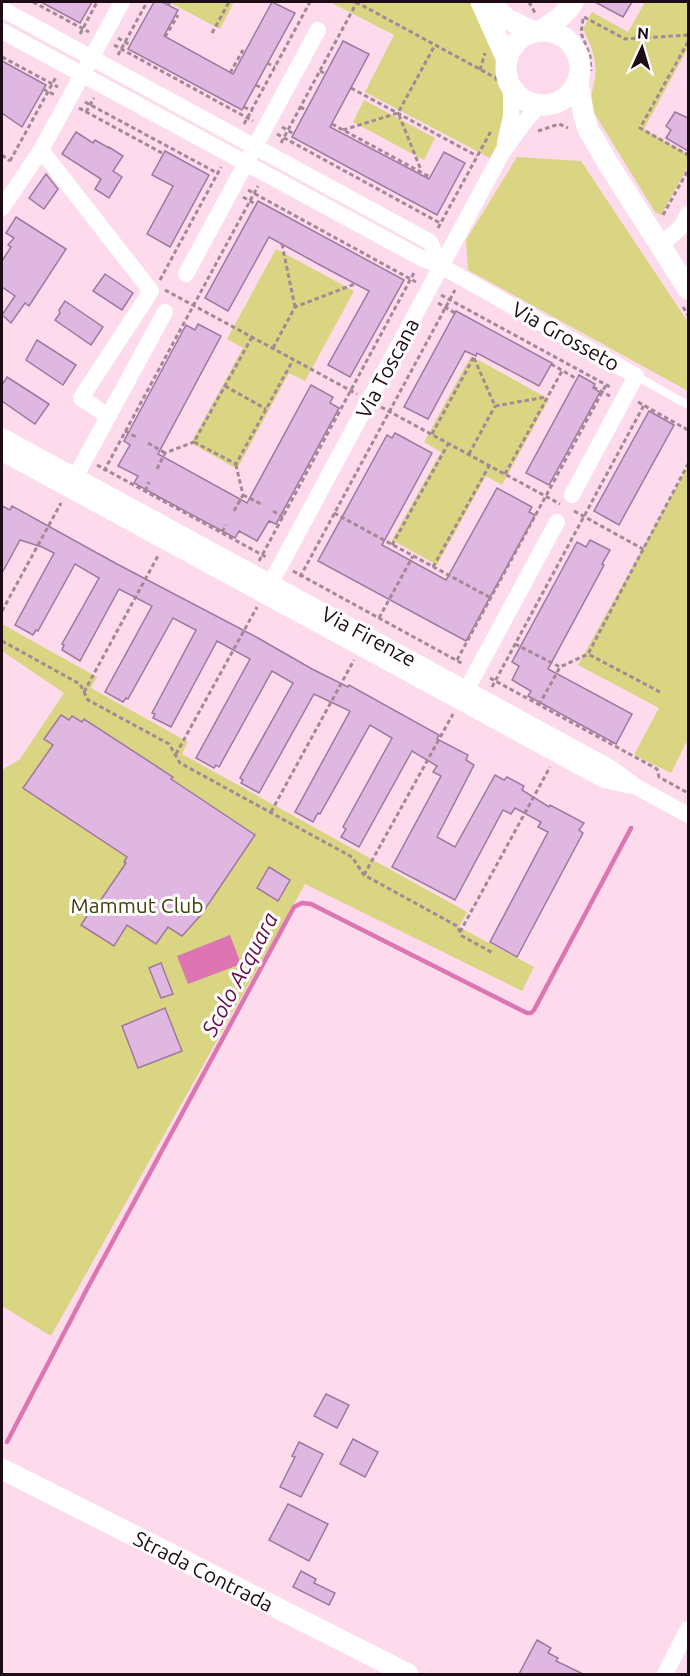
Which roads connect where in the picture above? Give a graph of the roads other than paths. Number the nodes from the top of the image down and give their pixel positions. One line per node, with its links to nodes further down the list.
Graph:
1 (122, 2): 10 (street)
2 (481, 2): 11 (street)
3 (488, 2): 8 (street)
4 (572, 4): 8 (street); 9 (street)
5 (2, 9): 10 (street)
6 (318, 30): 17 (street)
7 (2, 31): 12 (street, Via Grosseto)
8 (537, 32): 9 (street); 11 (street)
9 (571, 44): 13 (street)
10 (91, 58): 12 (street); 17 (street)
11 (507, 60): 14 (street)
12 (82, 74): 18 (street); 20 (street, Via Grosseto)
13 (584, 79): 15 (street); 16 (street)
14 (505, 87): 15 (street); 19 (street, Via Toscana)
15 (545, 105): 16 (street); 19 (street, Via Toscana)
16 (581, 129): 23 (street)
17 (255, 147): 20 (street); 24 (street)
18 (41, 150): 21 (street); 30 (street)
19 (502, 153): 24 (street, Via Toscana)
20 (246, 163): 24 (street, Via Grosseto); 25 (street)
21 (2, 208)
22 (688, 214): 23 (street)
23 (661, 245): 26 (street)
24 (441, 266): 28 (street, Via Grosseto); 36 (street, Via Toscana)
25 (186, 274)
26 (686, 298)
27 (165, 312): 30 (street)
28 (636, 376): 29 (lane); 34 (street, Via Grosseto)
29 (688, 405)
30 (108, 416): 33 (street)
31 (2, 436): 33 (street, Via Firenze)
32 (2, 453): 33 (street, Via Firenze)
33 (72, 483): 36 (street, Via Firenze); 36 (street, Via Firenze)
34 (572, 495)
35 (557, 522): 37 (street)
36 (267, 589): 37 (street, Via Firenze); 37 (street, Via Firenze)
37 (463, 696): 38 (street, Via Firenze); 38 (street, Via Firenze)
38 (635, 786): 39 (street, Via Firenze)
39 (688, 815)
40 (2, 1469): 43 (street, Strada Contrada)
41 (688, 1629): 42 (street)
42 (682, 1658): 44 (street)
43 (408, 1674)
44 (665, 1674)

